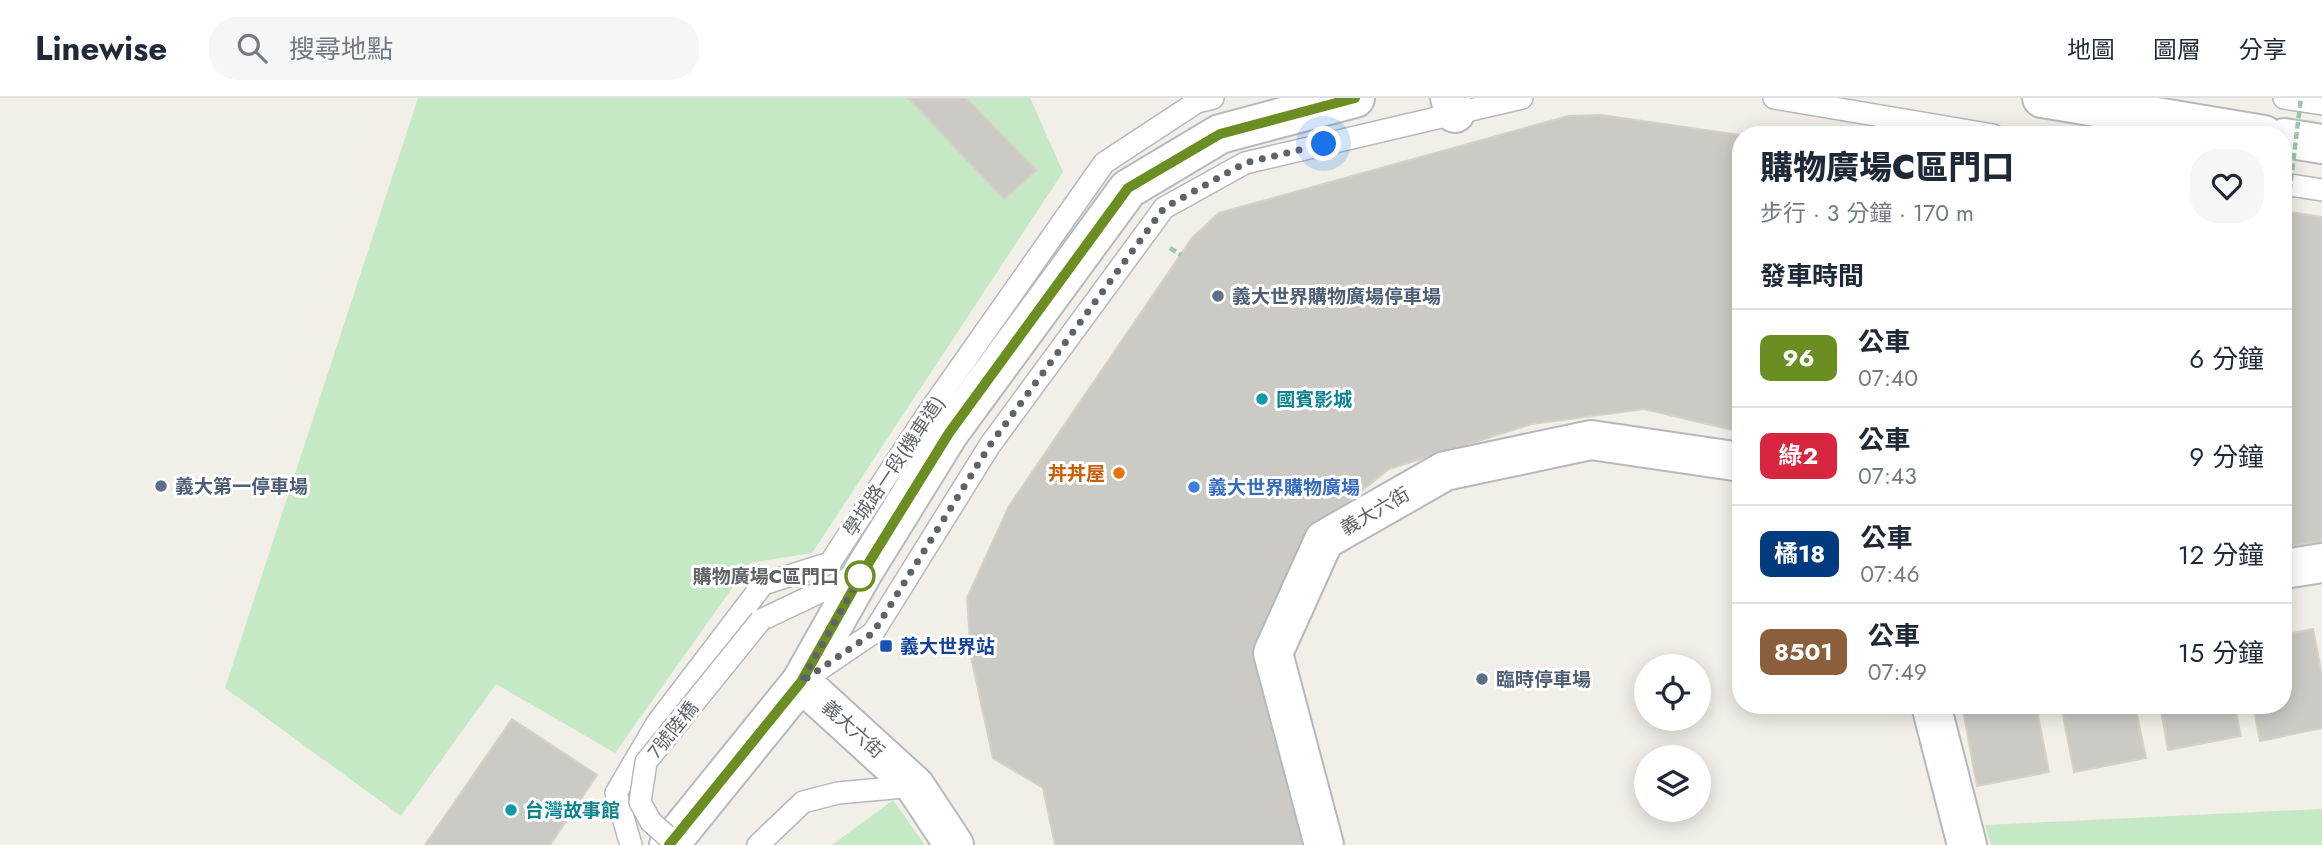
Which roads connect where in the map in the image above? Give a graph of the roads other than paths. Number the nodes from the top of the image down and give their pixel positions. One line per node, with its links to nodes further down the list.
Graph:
1 (1213, 98): 22 (lane, 學城路一段(機車道))
2 (1355, 98): 18 (main road)
3 (1522, 98): 8 (lane)
4 (1774, 98): 9 (lane)
5 (2042, 98): 10 (main road)
6 (2284, 98): 7 (lane)
7 (2322, 104)
8 (1452, 105): 19 (lane)
9 (1940, 126)
10 (2210, 126)
11 (2292, 139): 12 (main road)
12 (2322, 144)
13 (2292, 185): 14 (lane)
14 (2322, 190)
15 (1732, 461): 27 (main road, 義大六街)
16 (2322, 563): 17 (main road)
17 (2292, 568)
18 (863, 572): 19 (main road); 24 (lane, 7號陸橋, bridge)
19 (801, 682): 21 (main road, 義大六街); 23 (main road)
20 (1932, 714): 28 (main road)
21 (915, 786): 25 (lane); 26 (main road, 義大六街)
22 (631, 845)
23 (669, 845)
24 (677, 845)
25 (758, 845)
26 (954, 845)
27 (1324, 845)
28 (1967, 845)

